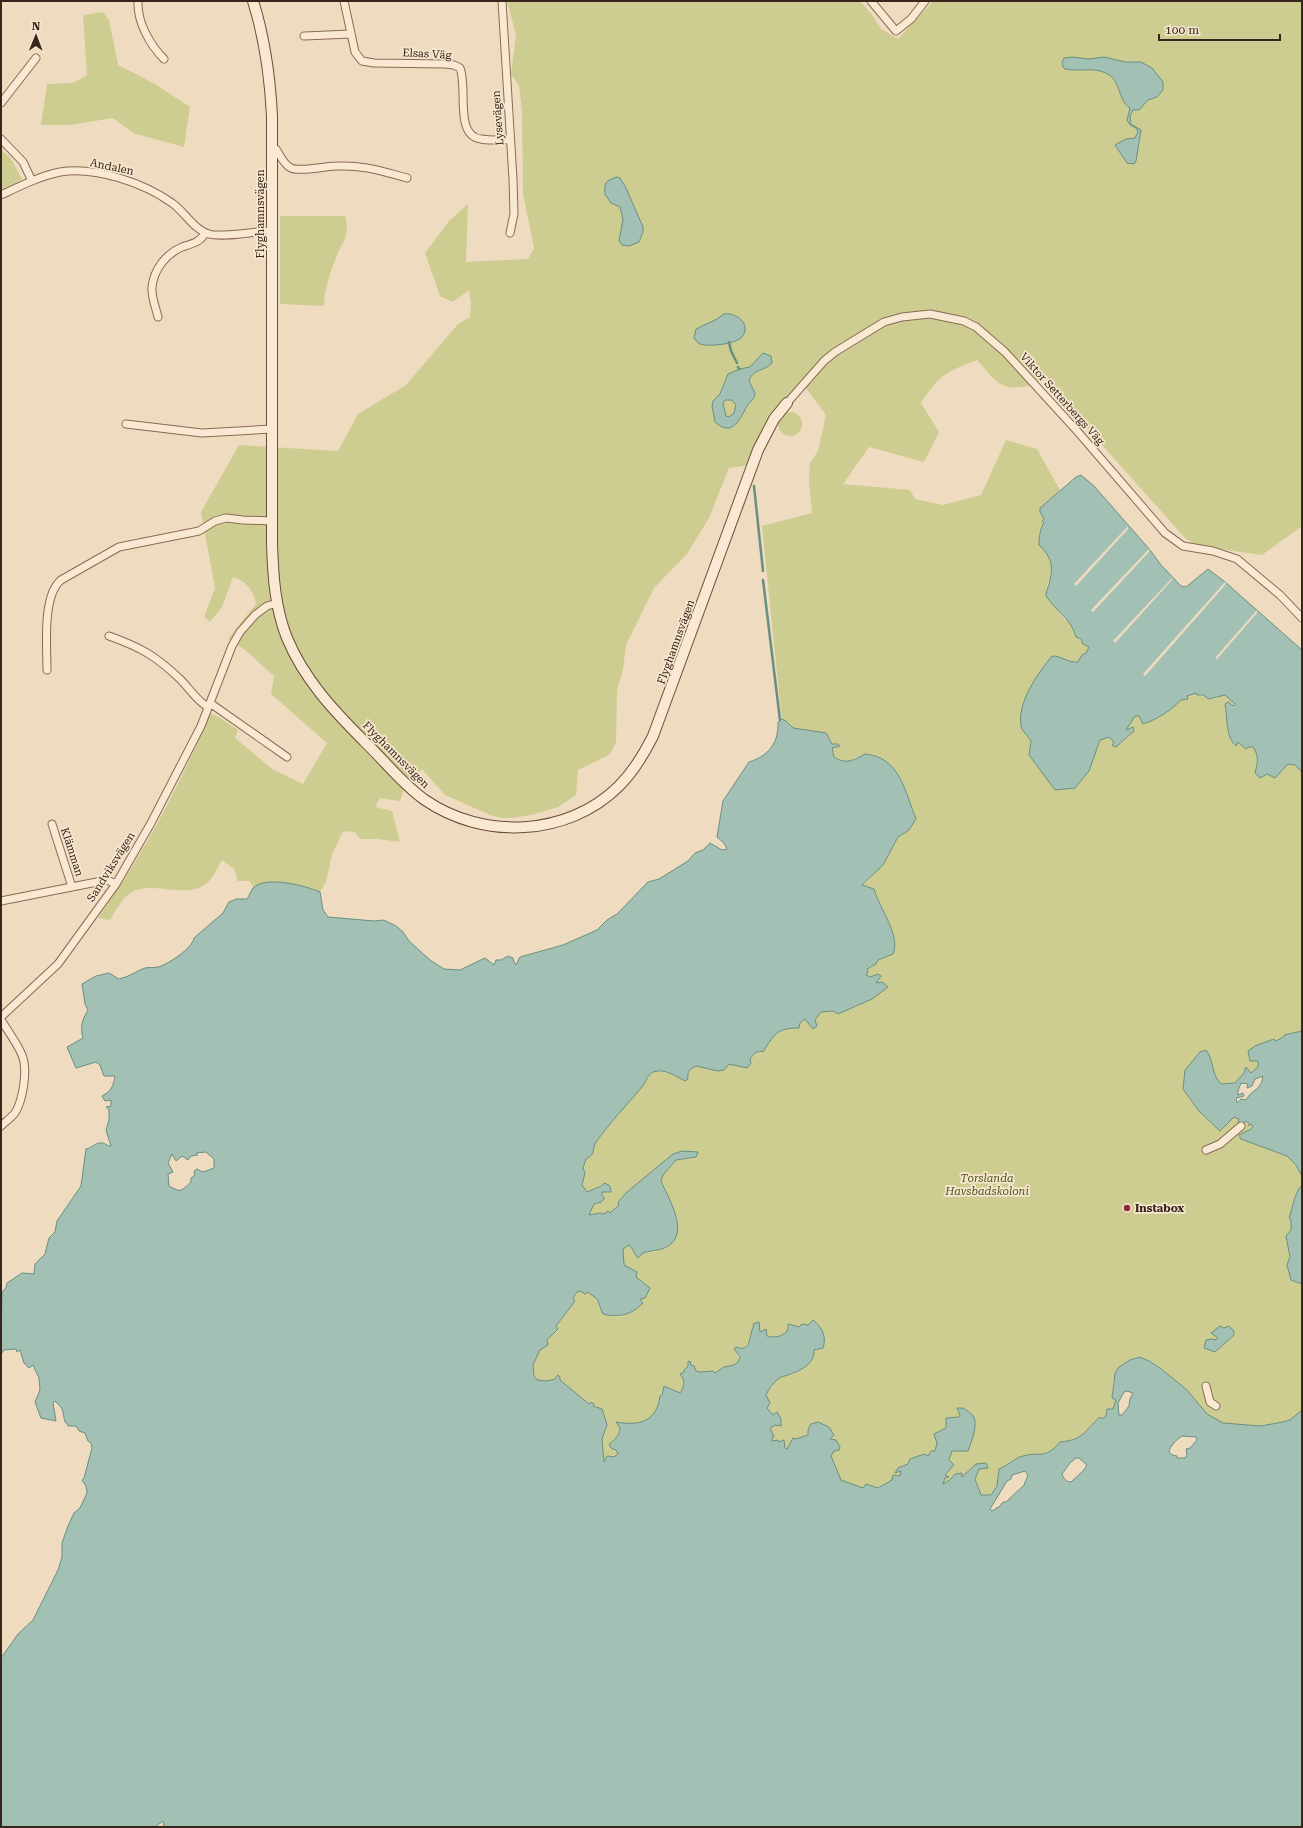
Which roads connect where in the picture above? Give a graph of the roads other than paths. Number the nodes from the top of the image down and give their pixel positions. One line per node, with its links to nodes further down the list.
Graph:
1 (138, 1): 10 (street)
2 (253, 1): 14 (street, Flyghamnsvägen)
3 (344, 1): 7 (street, Elsas Väg)
4 (502, 1): 13 (street, Lysevägen)
5 (871, 1): 6 (street)
6 (925, 1)
7 (351, 34): 8 (street); 13 (street, Elsas Väg)
8 (304, 36)
9 (36, 58): 11 (street)
10 (164, 59)
11 (1, 103)
12 (1, 139): 16 (street)
13 (509, 140): 20 (street, Lysevägen)
14 (272, 149): 15 (street); 18 (street, Flyghamnsvägen)
15 (407, 178)
16 (32, 181): 17 (street, Andalen); 19 (street, Andalen)
17 (1, 195)
18 (272, 231): 19 (street); 24 (street, Flyghamnsvägen)
19 (205, 233): 21 (street)
20 (510, 233)
21 (158, 317)
22 (787, 402): 26 (street, Flyghamnsvägen); 27 (street, Viktor Setterbergs Väg)
23 (126, 424): 24 (street)
24 (272, 429): 25 (street, Flyghamnsvägen)
25 (273, 521): 26 (street, Flyghamnsvägen); 29 (street)
26 (277, 604): 30 (street, Sandviksvägen)
27 (1302, 618)
28 (109, 636): 30 (street)
29 (47, 670)
30 (209, 705): 31 (street); 33 (street, Sandviksvägen)
31 (287, 757)
32 (52, 824): 34 (street, Klämman)
33 (116, 884): 34 (street, Klämman); 36 (street, Sandviksvägen)
34 (72, 887): 35 (street, Klämman)
35 (1, 901)
36 (1, 1018): 37 (street)
37 (1, 1126)
38 (1241, 1126): 39 (street)
39 (1206, 1150)
40 (1206, 1386): 41 (street)
41 (1216, 1406)

